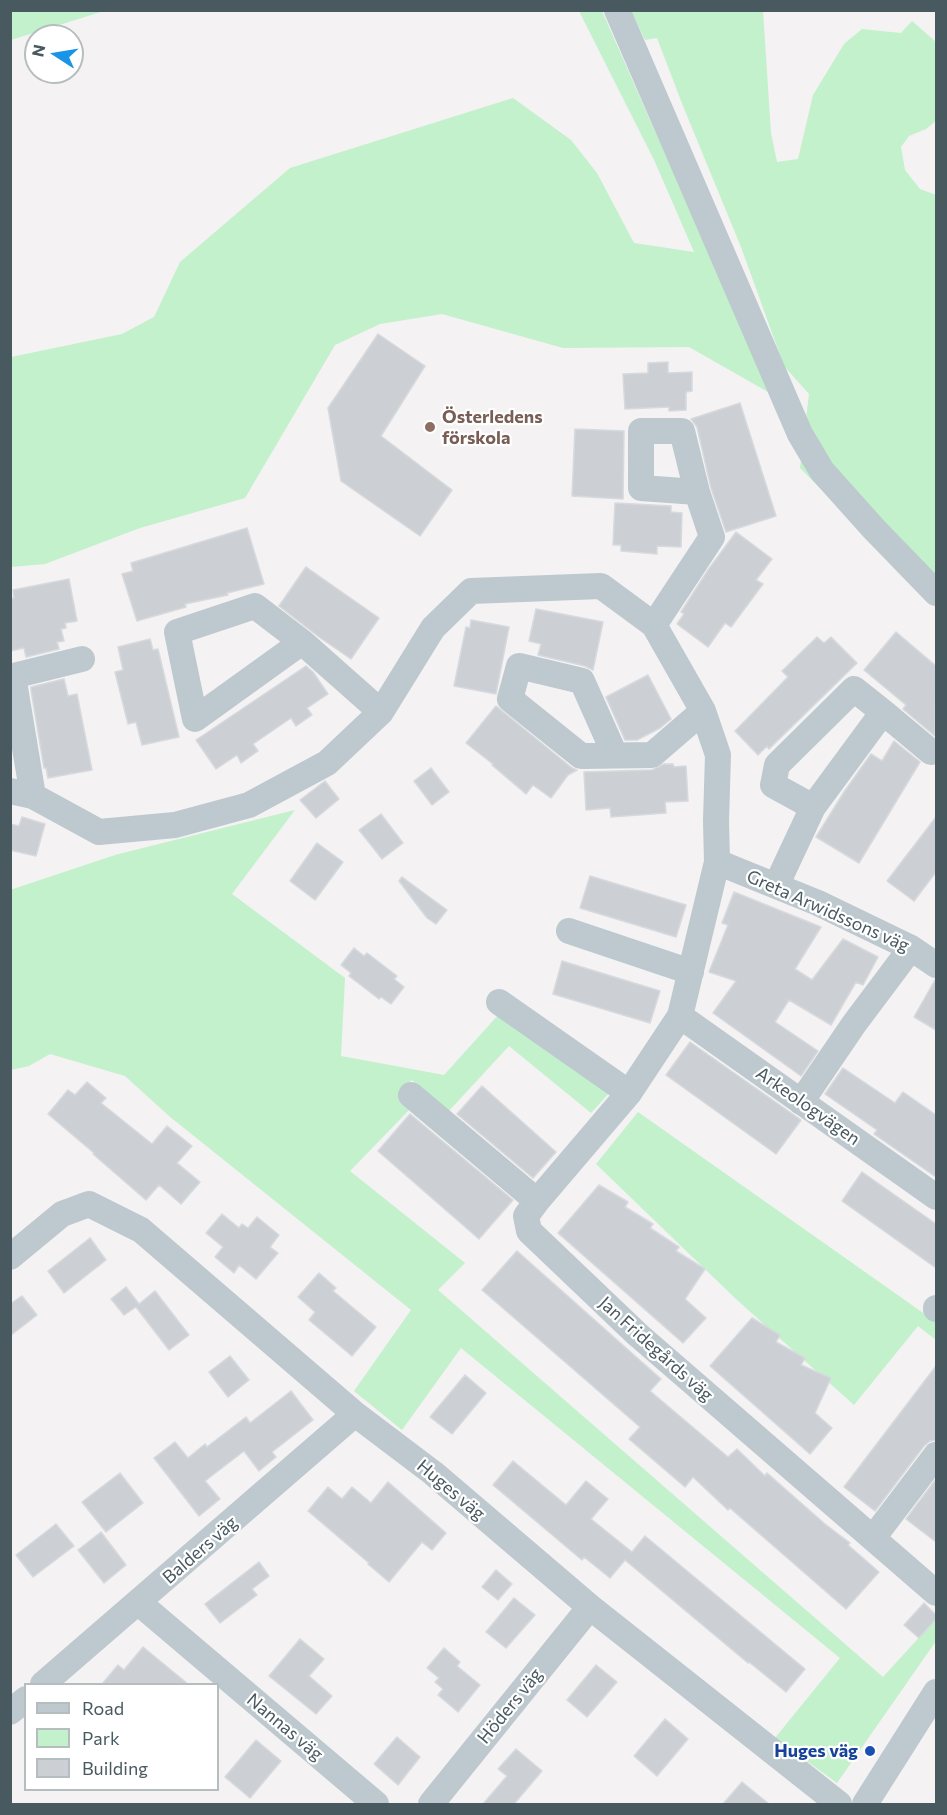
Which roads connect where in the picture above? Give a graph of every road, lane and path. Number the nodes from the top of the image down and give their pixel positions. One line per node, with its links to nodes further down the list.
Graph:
1 (616, 10): 3 (street)
2 (697, 492): 4 (street)
3 (936, 593)
4 (654, 625): 8 (street); 9 (street)
5 (302, 642): 5 (street); 9 (street)
6 (82, 659): 7 (street)
7 (12, 676): 13 (street)
8 (703, 711): 12 (street); 15 (street)
9 (381, 712): 13 (street)
10 (882, 712): 11 (street); 14 (street); 14 (street)
11 (931, 752)
12 (615, 755)
13 (22, 793)
14 (813, 807): 16 (street)
15 (717, 862): 16 (street, Greta Arwidssons väg); 20 (street)
16 (776, 886): 18 (street, Greta Arwidssons väg)
17 (569, 931): 20 (street)
18 (911, 948): 19 (street, Greta Arwidssons väg); 25 (street)
19 (936, 965)
20 (691, 972): 22 (street)
21 (498, 1002): 23 (street)
22 (680, 1016): 23 (street); 25 (street, Arkeologvägen)
23 (629, 1093): 27 (street)
24 (411, 1095): 27 (street)
25 (801, 1101): 26 (street, Arkeologvägen)
26 (936, 1197)
27 (537, 1201): 31 (street, Jan Fridegårds väg)
28 (10, 1257): 29 (street, Huges väg)
29 (355, 1414): 33 (street, Balders väg); 34 (street, Huges väg)
30 (936, 1455): 31 (street)
31 (873, 1538): 32 (street, Jan Fridegårds väg)
32 (936, 1593)
33 (139, 1603): 35 (street, Balders väg); 39 (street, Nannas väg)
34 (590, 1607): 40 (street, Höders väg); 41 (street, Huges väg)
35 (44, 1683)
36 (936, 1692): 42 (street)
37 (24, 1701): 38 (street)
38 (10, 1712)
39 (376, 1804)
40 (430, 1804)
41 (839, 1804)
42 (866, 1804)

